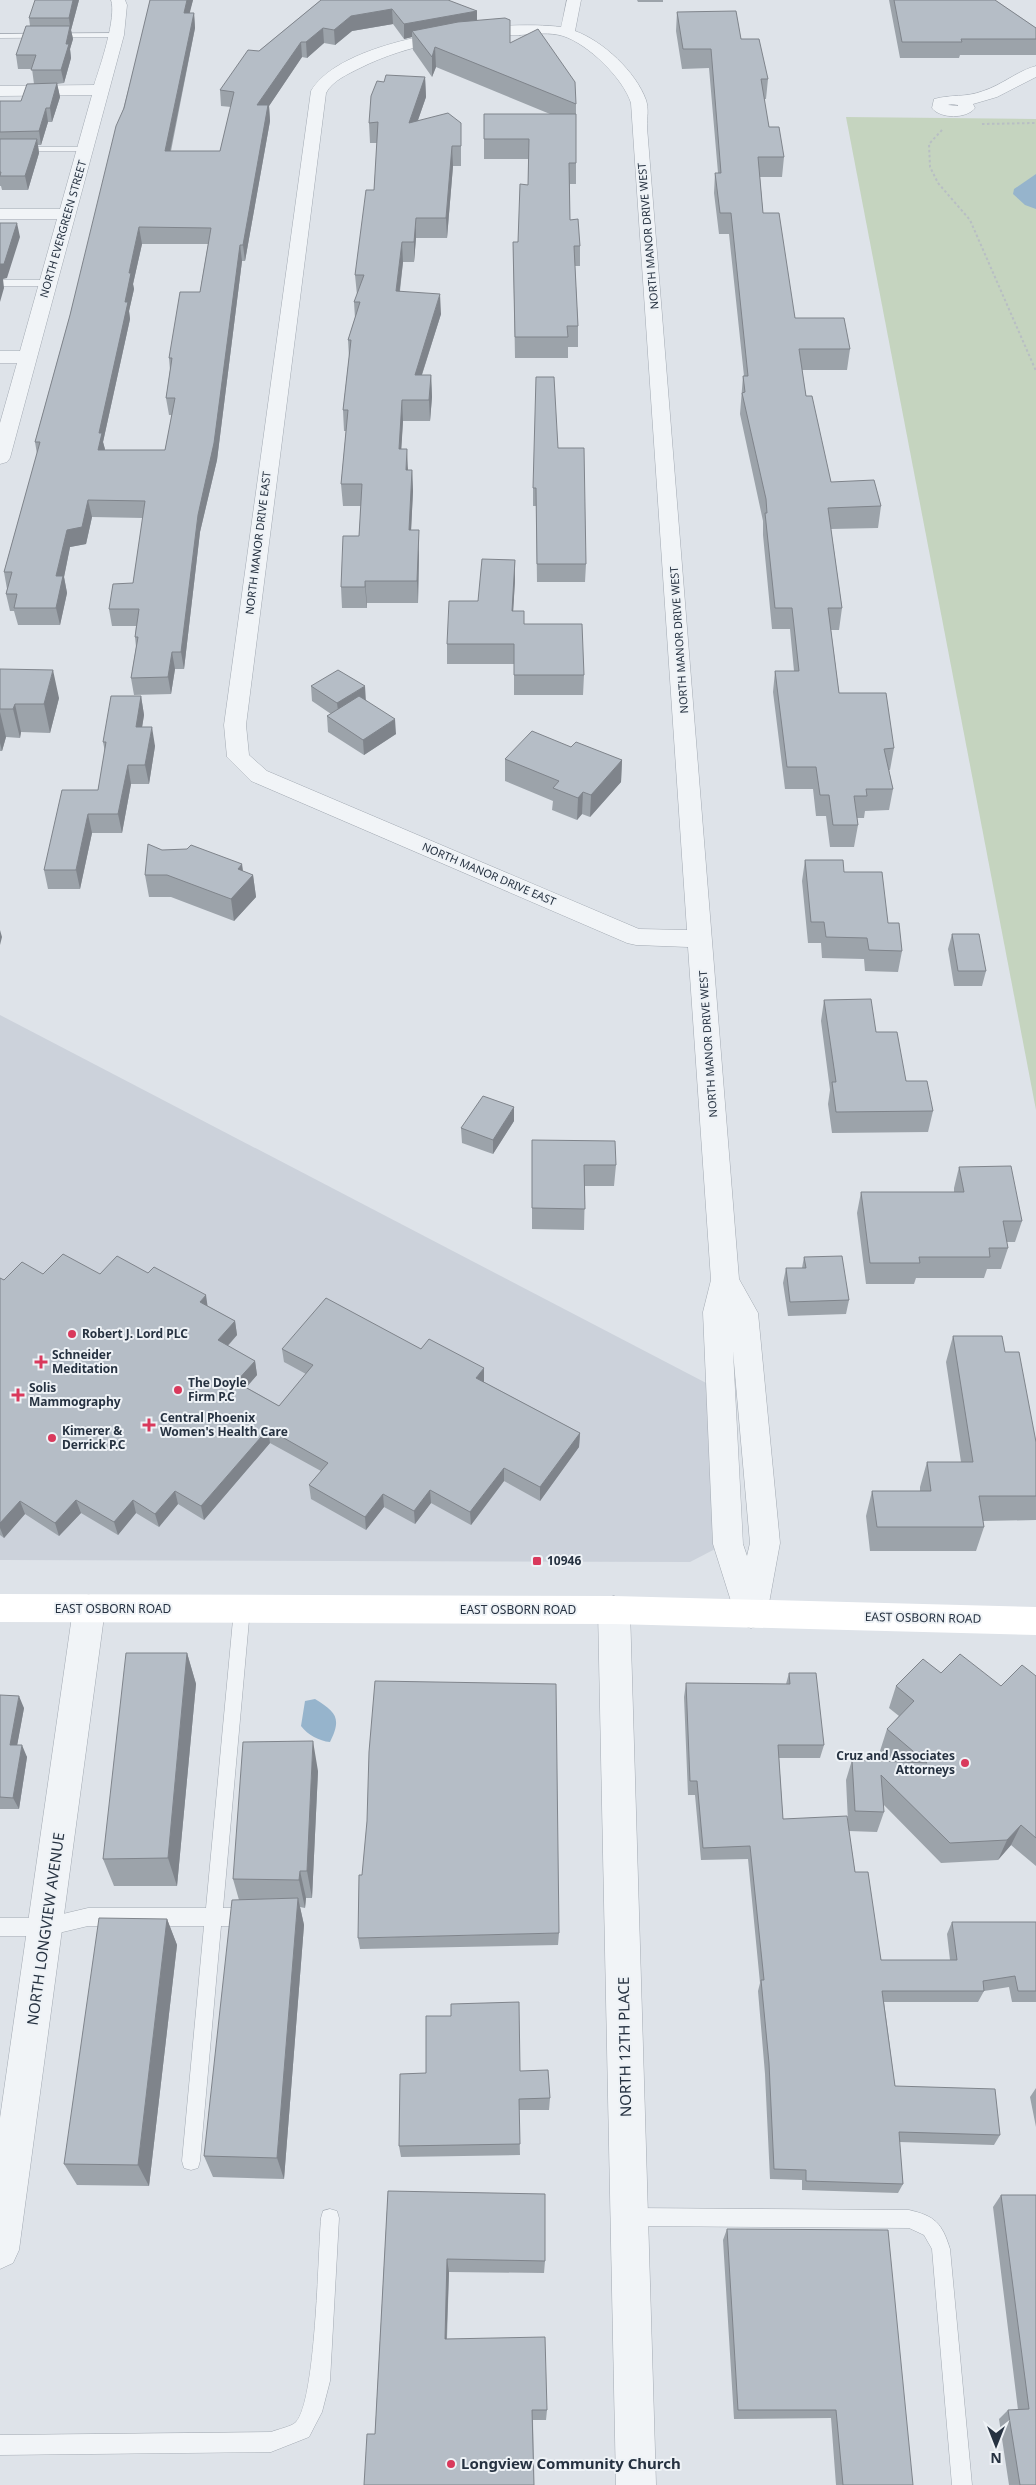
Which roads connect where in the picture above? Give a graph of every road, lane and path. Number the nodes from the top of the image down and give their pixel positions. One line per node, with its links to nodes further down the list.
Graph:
1 (118, 0): 4 (street, NORTH EVERGREEN STREET)
2 (574, 0): 3 (street)
3 (567, 32): 23 (street, NORTH MANOR DRIVE WEST); 23 (street, NORTH MANOR DRIVE EAST)
4 (116, 35): 5 (lane); 7 (street, NORTH EVERGREEN STREET)
5 (0, 36)
6 (1036, 71): 9 (street)
7 (100, 90): 8 (street); 14 (street, NORTH EVERGREEN STREET)
8 (0, 91)
9 (964, 102)
10 (1036, 123): 11 (path)
11 (978, 124)
12 (949, 127): 21 (path)
13 (0, 149): 14 (lane)
14 (86, 149): 16 (street, NORTH EVERGREEN STREET)
15 (0, 214): 16 (street)
16 (67, 214): 18 (street, NORTH EVERGREEN STREET)
17 (0, 283): 18 (lane)
18 (47, 283): 20 (street, NORTH EVERGREEN STREET)
19 (0, 357): 20 (street)
20 (28, 357): 22 (street, NORTH EVERGREEN STREET)
21 (1036, 371)
22 (2, 447)
23 (700, 939): 24 (street, NORTH MANOR DRIVE WEST)
24 (725, 1280): 25 (street, NORTH MANOR DRIVE WEST); 26 (street, NORTH MANOR DRIVE WEST)
25 (723, 1438): 26 (street); 31 (street, NORTH MANOR DRIVE WEST)
26 (754, 1438): 31 (street, NORTH MANOR DRIVE WEST)
27 (0, 1608): 28 (main road, EAST OSBORN ROAD)
28 (89, 1609): 29 (main road, EAST OSBORN ROAD); 35 (street, NORTH LONGVIEW AVENUE)
29 (242, 1609): 30 (main road, EAST OSBORN ROAD); 34 (lane)
30 (614, 1610): 31 (main road, EAST OSBORN ROAD); 38 (street, NORTH 12TH PLACE)
31 (751, 1614): 32 (main road, EAST OSBORN ROAD)
32 (1036, 1621)
33 (262, 1916): 34 (lane)
34 (214, 1917): 35 (lane); 37 (lane)
35 (46, 1927): 36 (lane); 40 (street, NORTH LONGVIEW AVENUE)
36 (0, 1928)
37 (191, 2161)
38 (630, 2217): 42 (street, NORTH 12TH PLACE); 43 (lane)
39 (330, 2218): 41 (lane)
40 (1, 2234)
41 (0, 2445)
42 (636, 2485)
43 (962, 2485)

